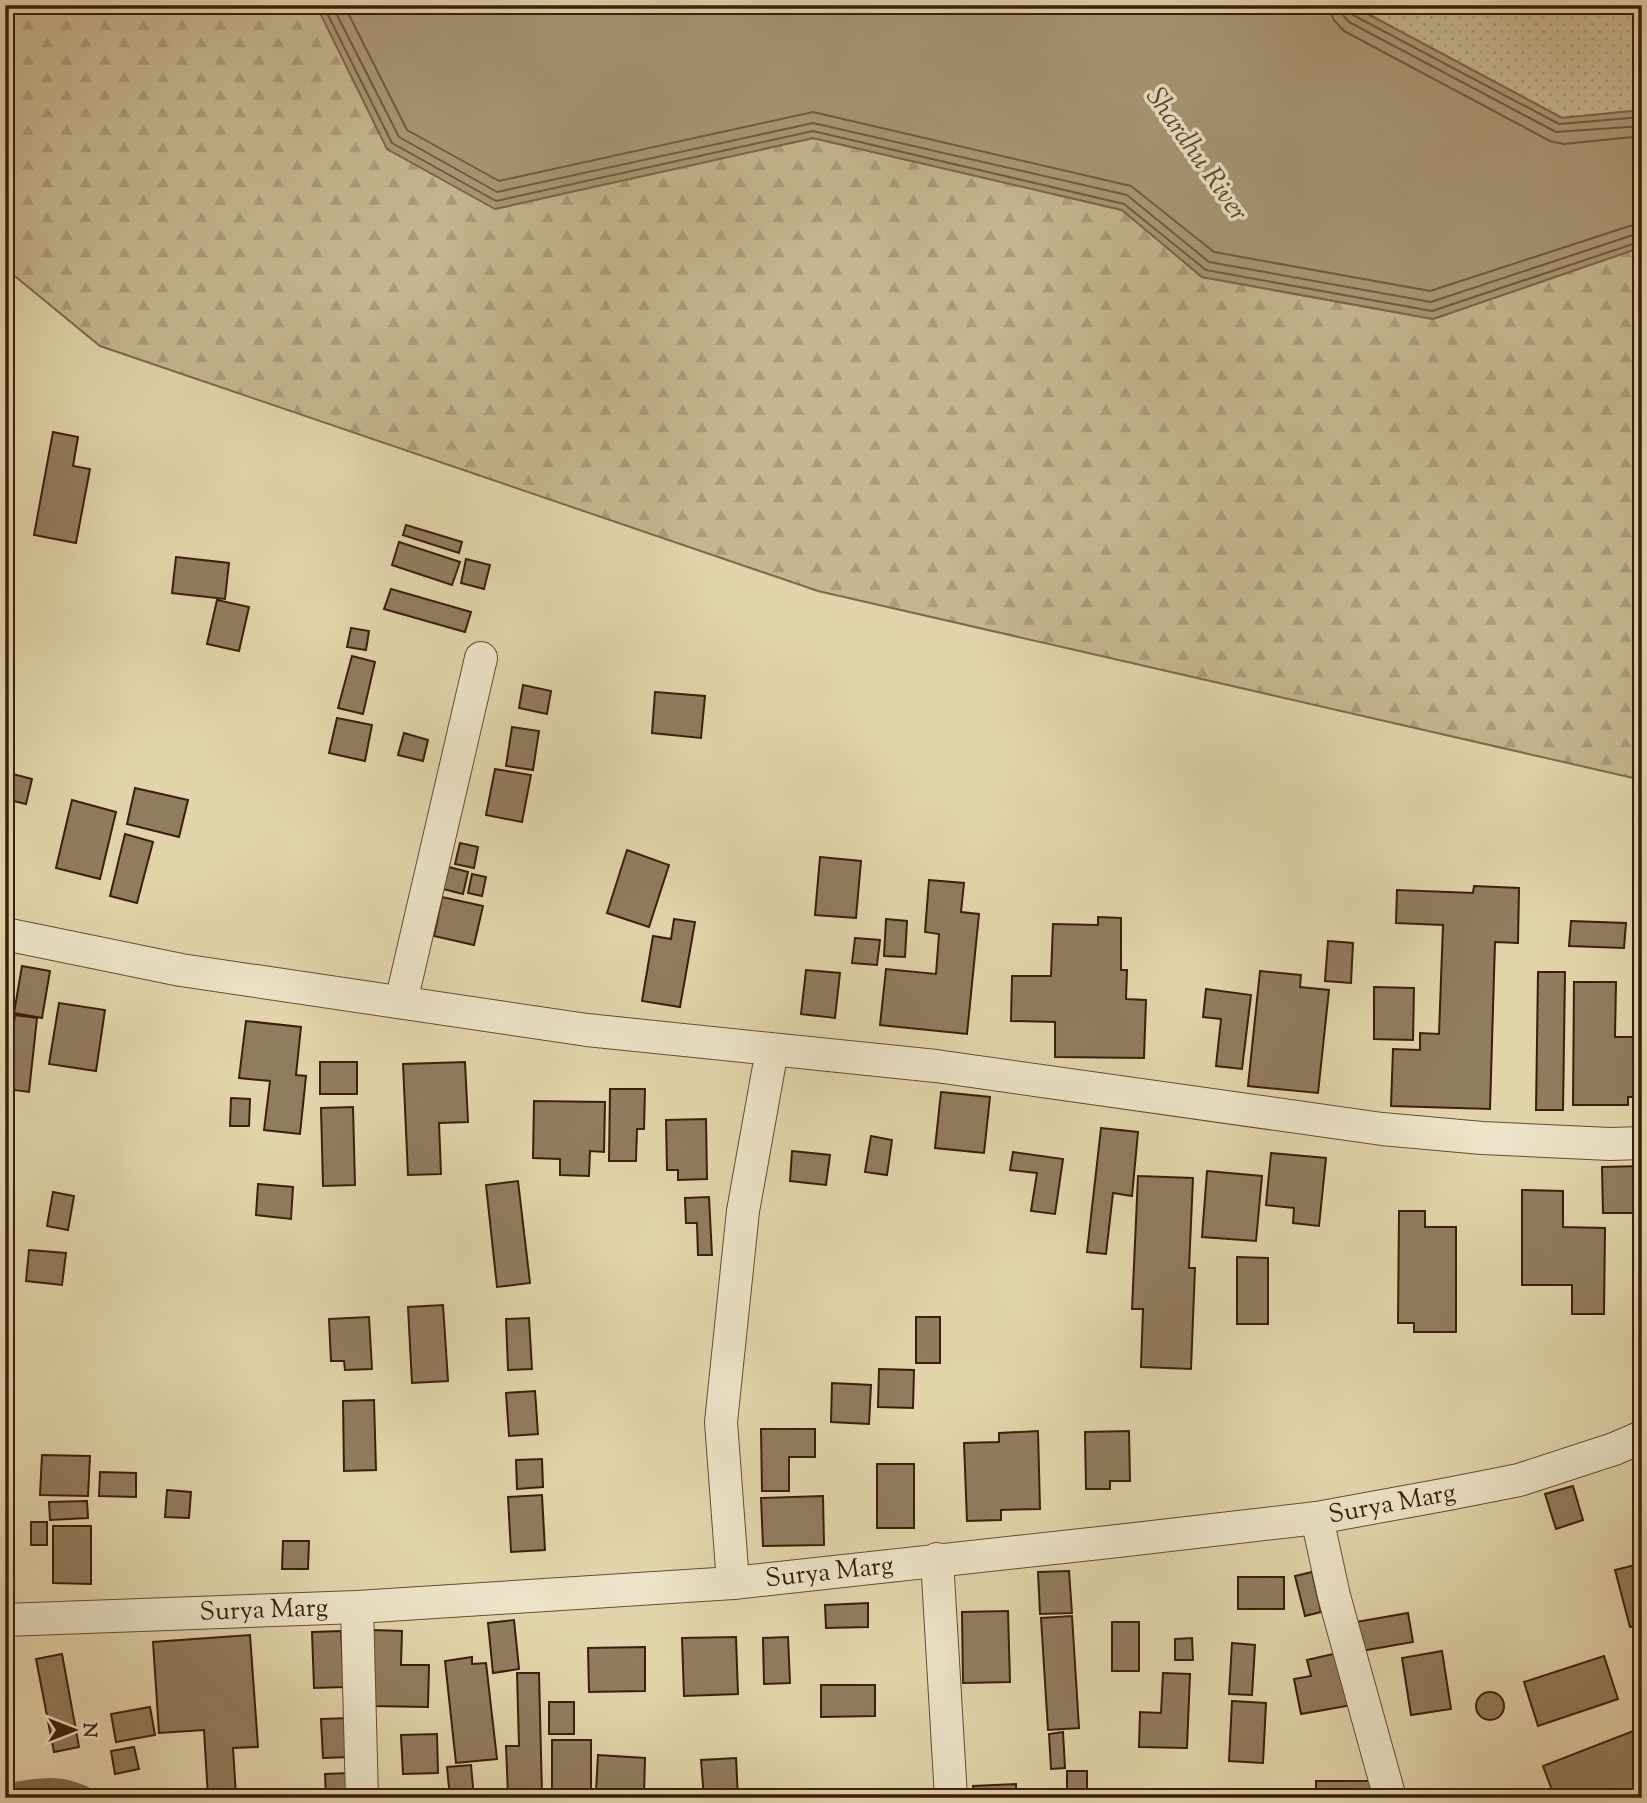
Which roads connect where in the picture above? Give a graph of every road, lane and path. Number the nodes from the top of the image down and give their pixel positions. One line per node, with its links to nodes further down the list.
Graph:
1 (481, 658): 3 (street)
2 (5, 934): 3 (street)
3 (401, 1002): 4 (street)
4 (772, 1050): 5 (street); 9 (street)
5 (1642, 1143)
6 (1642, 1437): 7 (street, Surya Marg)
7 (1317, 1518): 8 (street, Surya Marg); 14 (street)
8 (937, 1559): 9 (street, Surya Marg); 13 (street)
9 (733, 1583): 10 (street, Surya Marg)
10 (357, 1607): 11 (street, Surya Marg); 12 (street)
11 (5, 1620)
12 (362, 1798)
13 (951, 1798)
14 (1390, 1798)

